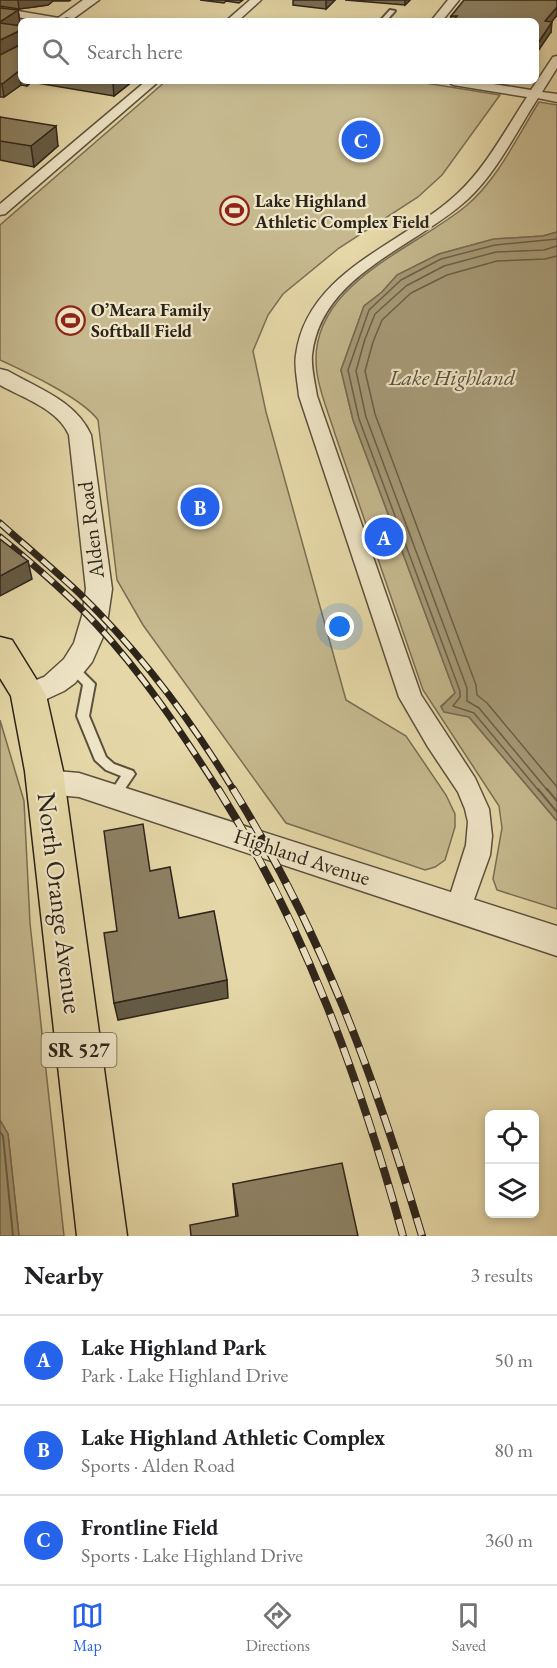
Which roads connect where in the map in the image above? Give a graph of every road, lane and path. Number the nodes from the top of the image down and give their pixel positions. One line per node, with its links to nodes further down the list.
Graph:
1 (92, 0): 7 (street)
2 (256, 0): 8 (street)
3 (454, 0): 10 (street)
4 (0, 11): 6 (street)
5 (392, 11): 9 (lane)
6 (42, 18)
7 (65, 18)
8 (235, 18)
9 (386, 18)
10 (439, 18)
11 (557, 59): 14 (street)
12 (149, 84): 16 (street)
13 (472, 84): 14 (street)
14 (534, 94): 15 (street); 23 (street)
15 (557, 98)
16 (0, 212)
17 (0, 376): 19 (street, Alden Road)
18 (0, 649): 20 (main road, North Orange Avenue / SR 527)
19 (72, 668): 20 (street, Alden Road); 22 (lane)
20 (28, 695): 21 (main road, North Orange Avenue / SR 527)
21 (45, 782): 22 (street, Highland Avenue); 25 (main road, North Orange Avenue / SR 527)
22 (114, 796): 23 (street, Highland Avenue)
23 (459, 908): 24 (street, Highland Avenue)
24 (557, 941)
25 (102, 1236)

